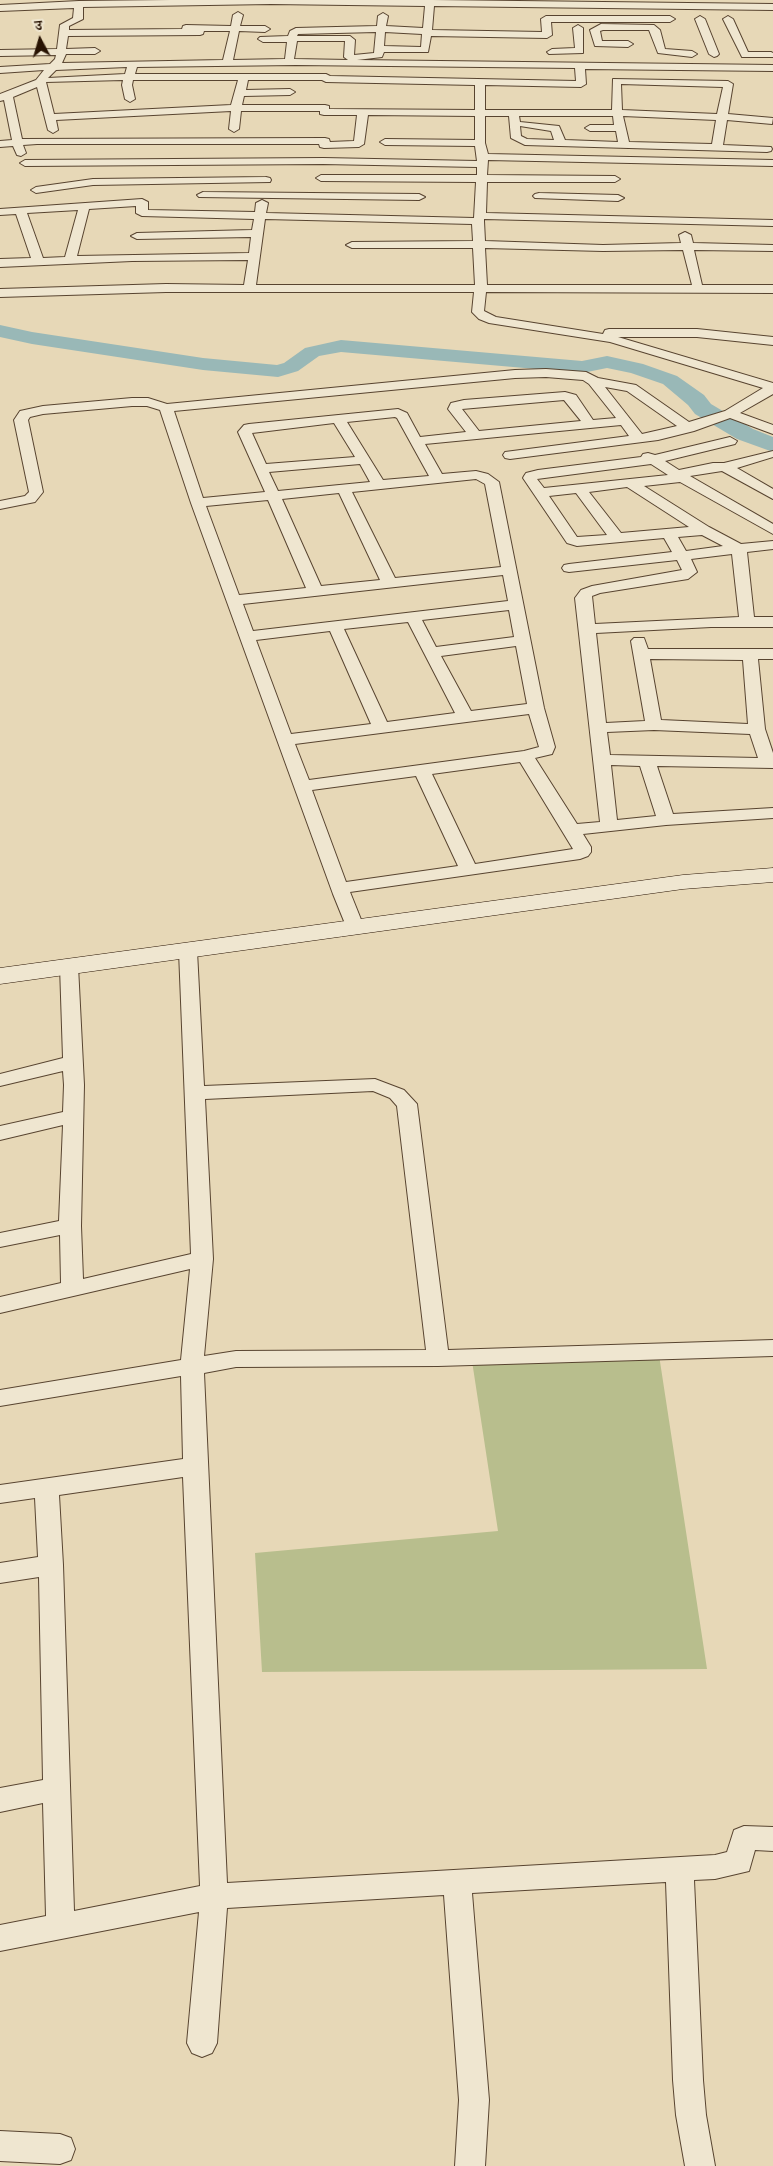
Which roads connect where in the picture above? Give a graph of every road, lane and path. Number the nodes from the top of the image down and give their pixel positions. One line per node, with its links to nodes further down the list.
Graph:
1 (177, 1): 2 (street); 4 (street)
2 (196, 1): 13 (street)
3 (361, 1): 5 (street); 15 (street); 21 (street)
4 (143, 2): 8 (street); 14 (street)
5 (385, 2): 6 (street); 22 (street)
6 (430, 2): 9 (street); 29 (street)
7 (39, 3): 8 (street); 11 (street)
8 (79, 4): 25 (street)
9 (516, 4): 10 (street); 27 (street)
10 (667, 6): 12 (street); 17 (street)
11 (0, 8)
12 (773, 8)
13 (238, 10): 15 (street); 19 (street)
14 (144, 15)
15 (268, 17): 19 (street); 28 (street)
16 (184, 19): 23 (street)
17 (704, 19): 18 (street); 18 (street); 40 (street)
18 (625, 23): 31 (street); 39 (street); 39 (street)
19 (236, 28): 23 (street); 43 (street)
20 (578, 28): 31 (street)
21 (352, 29): 22 (street); 28 (street)
22 (381, 29): 29 (street); 34 (street)
23 (201, 30): 24 (street)
24 (117, 32): 26 (street); 30 (street)
25 (64, 33): 26 (street); 37 (street)
26 (92, 33): 35 (street)
27 (519, 34): 29 (street); 31 (street)
28 (294, 35): 41 (street); 44 (street)
29 (426, 39): 32 (street); 34 (street); 47 (street)
30 (116, 43)
31 (548, 43): 33 (street); 48 (street)
32 (465, 44)
33 (520, 45)
34 (380, 49): 41 (street)
35 (90, 51): 36 (street); 37 (street)
36 (104, 51)
37 (62, 52): 38 (street); 50 (street)
38 (0, 53)
39 (633, 55): 49 (street); 51 (street)
40 (773, 55)
41 (348, 60): 45 (street); 46 (street)
42 (139, 62): 43 (street); 50 (street); 53 (street)
43 (227, 62): 44 (street)
44 (289, 62): 45 (street)
45 (328, 62): 72 (street)
46 (387, 63): 47 (street); 59 (street)
47 (423, 64): 48 (street)
48 (552, 66): 49 (street)
49 (580, 66): 66 (street)
50 (54, 67): 52 (street); 58 (street)
51 (773, 68)
52 (0, 70)
53 (128, 77): 57 (street); 58 (street); 67 (street)
54 (212, 77): 55 (street); 57 (street); 61 (street)
55 (244, 77): 56 (street); 63 (street)
56 (289, 77): 62 (street); 72 (street)
57 (166, 78): 71 (street)
58 (41, 81): 64 (street); 76 (street)
59 (380, 81): 60 (street); 72 (street)
60 (480, 82): 65 (street); 78 (street)
61 (214, 90)
62 (290, 92): 63 (street); 69 (street)
63 (240, 93): 68 (street)
64 (4, 96): 87 (street)
65 (532, 98): 66 (street); 66 (street); 74 (street)
66 (584, 98): 75 (street); 82 (street)
67 (130, 99)
68 (236, 107): 69 (street); 70 (street); 84 (street)
69 (288, 107): 72 (street)
70 (198, 108): 71 (street); 85 (street)
71 (156, 110): 76 (street)
72 (325, 110): 73 (street); 73 (street); 85 (street); 102 (street)
73 (363, 112): 88 (street)
74 (514, 112): 78 (street); 80 (street)
75 (617, 113): 77 (street); 77 (street); 83 (street)
76 (50, 117): 89 (street)
77 (722, 117): 81 (street); 96 (street)
78 (479, 118): 79 (street); 88 (street); 98 (street)
79 (428, 123)
80 (516, 124): 92 (street); 92 (street)
81 (771, 125): 97 (street)
82 (590, 128): 83 (street); 94 (street)
83 (620, 128): 95 (street)
84 (234, 129)
85 (196, 131): 90 (street)
86 (446, 132): 91 (street)
87 (13, 135): 89 (street); 93 (street); 106 (street)
88 (385, 138): 91 (street); 98 (street); 102 (street)
89 (56, 141): 90 (street)
90 (159, 141): 104 (street)
91 (417, 142): 98 (street)
92 (561, 143): 94 (street)
93 (0, 144)
94 (592, 144): 95 (street)
95 (624, 145): 96 (street)
96 (717, 147): 97 (street)
97 (767, 149): 105 (street)
98 (482, 154): 99 (street); 109 (street)
99 (538, 158): 100 (street); 110 (street)
100 (614, 159): 105 (street); 111 (street)
101 (266, 161): 102 (street); 104 (street); 112 (street)
102 (323, 161): 108 (street)
103 (100, 162): 104 (street); 106 (street); 114 (street)
104 (154, 162): 115 (street)
105 (769, 163)
106 (30, 176): 114 (street); 123 (street)
107 (426, 177): 108 (street); 109 (street); 120 (street)
108 (322, 178): 118 (street)
109 (481, 178): 110 (street); 130 (street)
110 (538, 178): 111 (street); 119 (street)
111 (615, 179): 121 (street)
112 (266, 180): 113 (street); 117 (street)
113 (204, 181): 115 (street); 116 (street)
114 (93, 182): 115 (street)
115 (148, 182): 124 (street)
116 (203, 195): 117 (street); 127 (street)
117 (263, 195): 118 (street); 128 (street)
118 (316, 195): 120 (street)
119 (540, 196): 121 (street); 129 (street)
120 (420, 197): 132 (street)
121 (618, 198): 131 (street)
122 (85, 206): 123 (street); 124 (street); 143 (street)
123 (43, 208): 125 (street)
124 (142, 208): 127 (street); 137 (street)
125 (20, 210): 126 (street); 144 (street)
126 (0, 212)
127 (200, 214): 128 (street); 136 (street)
128 (260, 215): 132 (street); 135 (street)
129 (541, 217): 130 (street); 131 (street)
130 (479, 219): 132 (street); 138 (street)
131 (621, 219): 133 (street)
132 (420, 220)
133 (680, 220): 134 (street); 140 (street)
134 (773, 223)
135 (258, 233): 136 (street); 142 (street)
136 (197, 235): 137 (street)
137 (137, 236): 146 (street)
138 (480, 244): 139 (street); 140 (street); 150 (street)
139 (352, 245)
140 (689, 246): 141 (street); 147 (street)
141 (773, 248)
142 (252, 256): 146 (street); 149 (street)
143 (70, 260): 144 (street); 146 (street)
144 (38, 261): 145 (street)
145 (0, 263)
146 (129, 271): 149 (street); 151 (street)
147 (698, 284): 148 (street); 150 (street)
148 (773, 285)
149 (249, 286): 150 (street); 153 (street)
150 (480, 286): 152 (street); 154 (street)
151 (0, 288)
152 (773, 289)
153 (0, 293)
154 (585, 334): 155 (street); 157 (street)
155 (773, 341)
156 (594, 381): 159 (street); 162 (street); 164 (street)
157 (773, 387): 160 (street)
158 (515, 399): 163 (street); 165 (street); 167 (street)
159 (166, 408): 186 (street); 187 (street)
160 (726, 415): 164 (street); 166 (street)
161 (338, 419): 169 (street); 173 (street); 176 (street)
162 (624, 421): 163 (street); 168 (street)
163 (590, 424): 165 (street)
164 (692, 426): 168 (street)
165 (534, 430): 167 (street)
166 (773, 430)
167 (475, 436): 169 (street)
168 (633, 440): 171 (street); 174 (street)
169 (416, 441): 178 (street)
170 (730, 441): 174 (street)
171 (510, 455)
172 (767, 458): 175 (street)
173 (363, 460): 176 (street); 180 (street)
174 (652, 460): 177 (street); 183 (street)
175 (725, 467): 177 (street); 184 (street)
176 (262, 468): 185 (street)
177 (681, 475): 179 (street); 189 (street)
178 (438, 479): 180 (street); 199 (street)
179 (630, 484): 181 (street); 190 (street)
180 (380, 486): 182 (street)
181 (580, 488): 183 (street); 193 (street)
182 (344, 490): 185 (street); 200 (street)
183 (540, 493): 193 (street)
184 (772, 493)
185 (275, 496): 186 (street); 202 (street)
186 (198, 503): 203 (street)
187 (0, 504)
188 (773, 516): 189 (street)
189 (756, 520): 191 (street)
190 (704, 530): 192 (street); 195 (street)
191 (773, 530)
192 (669, 534): 193 (street); 196 (street)
193 (618, 539)
194 (773, 545): 195 (street)
195 (739, 549): 196 (street); 206 (street)
196 (682, 555): 197 (street); 201 (street)
197 (607, 564): 198 (street); 201 (street)
198 (569, 568)
199 (510, 570): 200 (street); 204 (street)
200 (389, 582): 202 (street)
201 (621, 585): 210 (street)
202 (315, 590): 203 (street)
203 (234, 600): 211 (street)
204 (516, 605): 205 (street); 212 (street)
205 (414, 616): 209 (street); 213 (street)
206 (747, 621): 207 (street); 208 (street)
207 (773, 622)
208 (636, 625): 210 (street); 214 (street)
209 (335, 626): 211 (street); 220 (street)
210 (588, 629): 221 (street)
211 (248, 636): 223 (street)
212 (523, 641): 213 (street); 217 (street)
213 (432, 652): 218 (street)
214 (642, 654): 215 (street); 219 (street)
215 (750, 654): 216 (street); 222 (street)
216 (773, 654)
217 (536, 708): 218 (street); 224 (street)
218 (466, 718): 220 (street)
219 (654, 725): 221 (street); 222 (street)
220 (381, 728): 223 (street)
221 (598, 728): 225 (street)
222 (757, 729): 227 (street)
223 (285, 740): 229 (street)
224 (525, 756): 228 (street); 233 (street)
225 (602, 760): 226 (street); 232 (street)
226 (647, 761): 227 (street); 231 (street)
227 (771, 763)
228 (422, 770): 229 (street); 234 (street)
229 (302, 786): 236 (street)
230 (773, 813): 231 (street)
231 (666, 820): 232 (street)
232 (609, 826): 233 (street)
233 (572, 830): 234 (street)
234 (469, 870): 236 (street)
235 (773, 876): 237 (main road)
236 (342, 893): 237 (street)
237 (354, 927): 238 (main road)
238 (188, 950): 239 (main road); 243 (street)
239 (70, 966): 240 (main road); 241 (street)
240 (0, 976)
241 (73, 1062): 242 (street); 244 (street)
242 (0, 1080)
243 (194, 1093): 248 (street); 252 (street)
244 (73, 1116): 245 (street); 246 (street)
245 (0, 1133)
246 (70, 1226): 247 (street); 249 (street)
247 (0, 1240)
248 (202, 1259): 249 (street); 253 (street)
249 (72, 1289): 250 (street)
250 (0, 1305)
251 (773, 1348): 252 (street)
252 (438, 1358): 253 (street)
253 (192, 1367): 254 (street); 255 (street)
254 (0, 1398)
255 (194, 1466): 256 (street); 265 (street)
256 (47, 1487): 257 (street); 258 (street)
257 (0, 1494)
258 (51, 1565): 259 (street); 260 (street)
259 (0, 1572)
260 (57, 1789): 261 (street); 266 (street)
261 (0, 1800)
262 (773, 1839): 263 (street)
263 (680, 1870): 264 (street); 272 (street)
264 (457, 1881): 265 (street); 271 (street)
265 (214, 1896): 266 (street); 268 (street)
266 (60, 1926): 267 (street)
267 (0, 1938)
268 (202, 2043)
269 (0, 2146): 270 (street)
270 (60, 2149)
271 (470, 2166)
272 (700, 2166)

